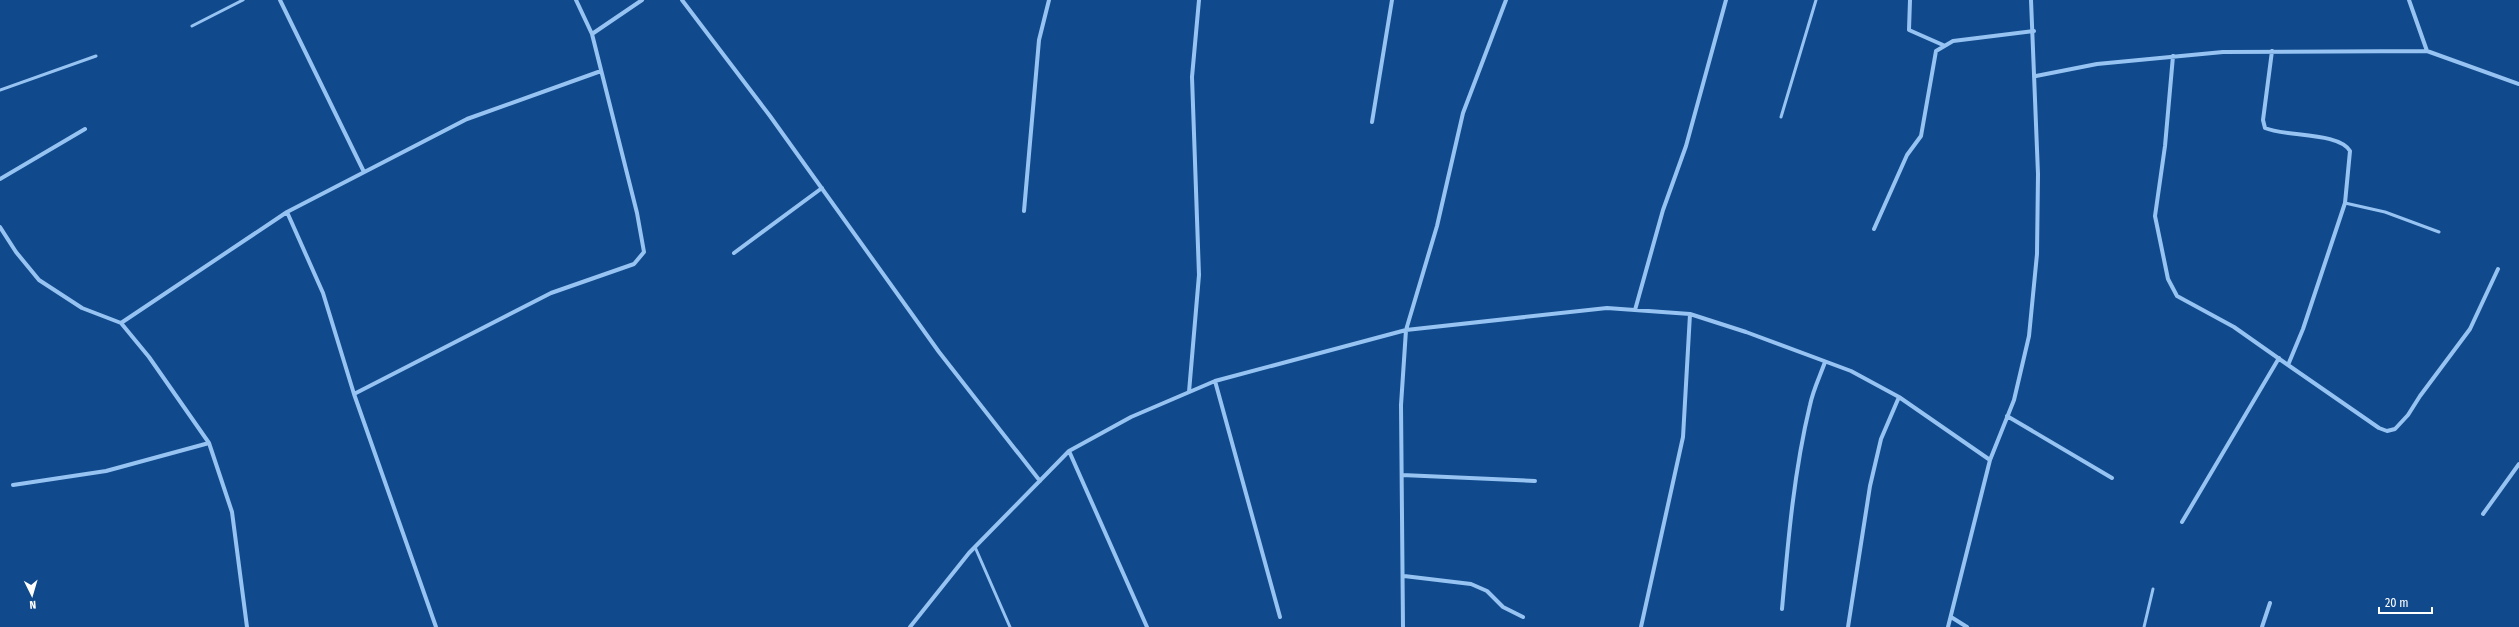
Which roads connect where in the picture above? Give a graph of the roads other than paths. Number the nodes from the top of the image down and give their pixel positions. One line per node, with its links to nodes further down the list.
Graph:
1 (243, 0): 15 (lane)
2 (280, 0): 30 (street)
3 (576, 0): 17 (street)
4 (642, 0): 17 (street)
5 (682, 0): 32 (street)
6 (1049, 0): 34 (street)
7 (1199, 0): 49 (street)
8 (1392, 0): 28 (street)
9 (1506, 0): 44 (street)
10 (1726, 0): 41 (street)
11 (1816, 0): 27 (lane)
12 (1910, 0): 18 (street)
13 (2031, 0): 16 (street)
14 (2409, 0): 20 (street)
15 (192, 26)
16 (2034, 32): 18 (street); 24 (street)
17 (592, 34): 23 (street)
18 (1943, 45): 37 (street)
19 (2272, 51): 20 (street); 22 (street); 33 (street)
20 (2427, 51): 25 (street)
21 (96, 56): 26 (lane)
22 (2173, 56): 24 (street); 45 (street)
23 (601, 71): 30 (street); 50 (street)
24 (2036, 76): 52 (street)
25 (2519, 84)
26 (0, 90)
27 (1781, 117)
28 (1372, 122)
29 (84, 129): 31 (street)
30 (364, 172): 35 (street)
31 (0, 179)
32 (822, 188): 39 (street); 59 (street)
33 (2345, 203): 38 (lane); 47 (street)
34 (1024, 211)
35 (287, 212): 43 (street); 50 (street)
36 (0, 227): 43 (street)
37 (1874, 229)
38 (2440, 232)
39 (734, 253)
40 (2498, 269): 47 (street)
41 (1636, 310): 42 (street); 44 (street)
42 (1690, 314): 46 (street); 78 (street)
43 (121, 324): 53 (street)
44 (1406, 330): 48 (street); 57 (street)
45 (2279, 358): 47 (street); 63 (street)
46 (1825, 362): 51 (street); 68 (street)
47 (2288, 365)
48 (1216, 381): 49 (street); 69 (street)
49 (1189, 392): 54 (street)
50 (354, 394): 73 (street)
51 (1899, 397): 55 (street); 79 (street)
52 (2007, 416): 55 (street); 58 (street)
53 (209, 443): 61 (street); 72 (street)
54 (1070, 451): 59 (street); 76 (street)
55 (1990, 460): 71 (street)
56 (2519, 464): 62 (street)
57 (1402, 475): 60 (street); 65 (street)
58 (2112, 478)
59 (1040, 481): 64 (street)
60 (1535, 481)
61 (13, 485)
62 (2483, 514)
63 (2182, 522)
64 (975, 547): 74 (street); 75 (lane)
65 (1404, 576): 70 (street); 77 (street)
66 (2153, 589): 82 (lane)
67 (2270, 603): 83 (street)
68 (1782, 610)
69 (1280, 617)
70 (1523, 617)
71 (1951, 617): 80 (street); 81 (street)
72 (247, 627)
73 (436, 627)
74 (910, 627)
75 (1010, 627)
76 (1146, 627)
77 (1403, 627)
78 (1641, 627)
79 (1848, 627)
80 (1948, 627)
81 (1967, 627)
82 (2144, 627)
83 (2262, 627)

